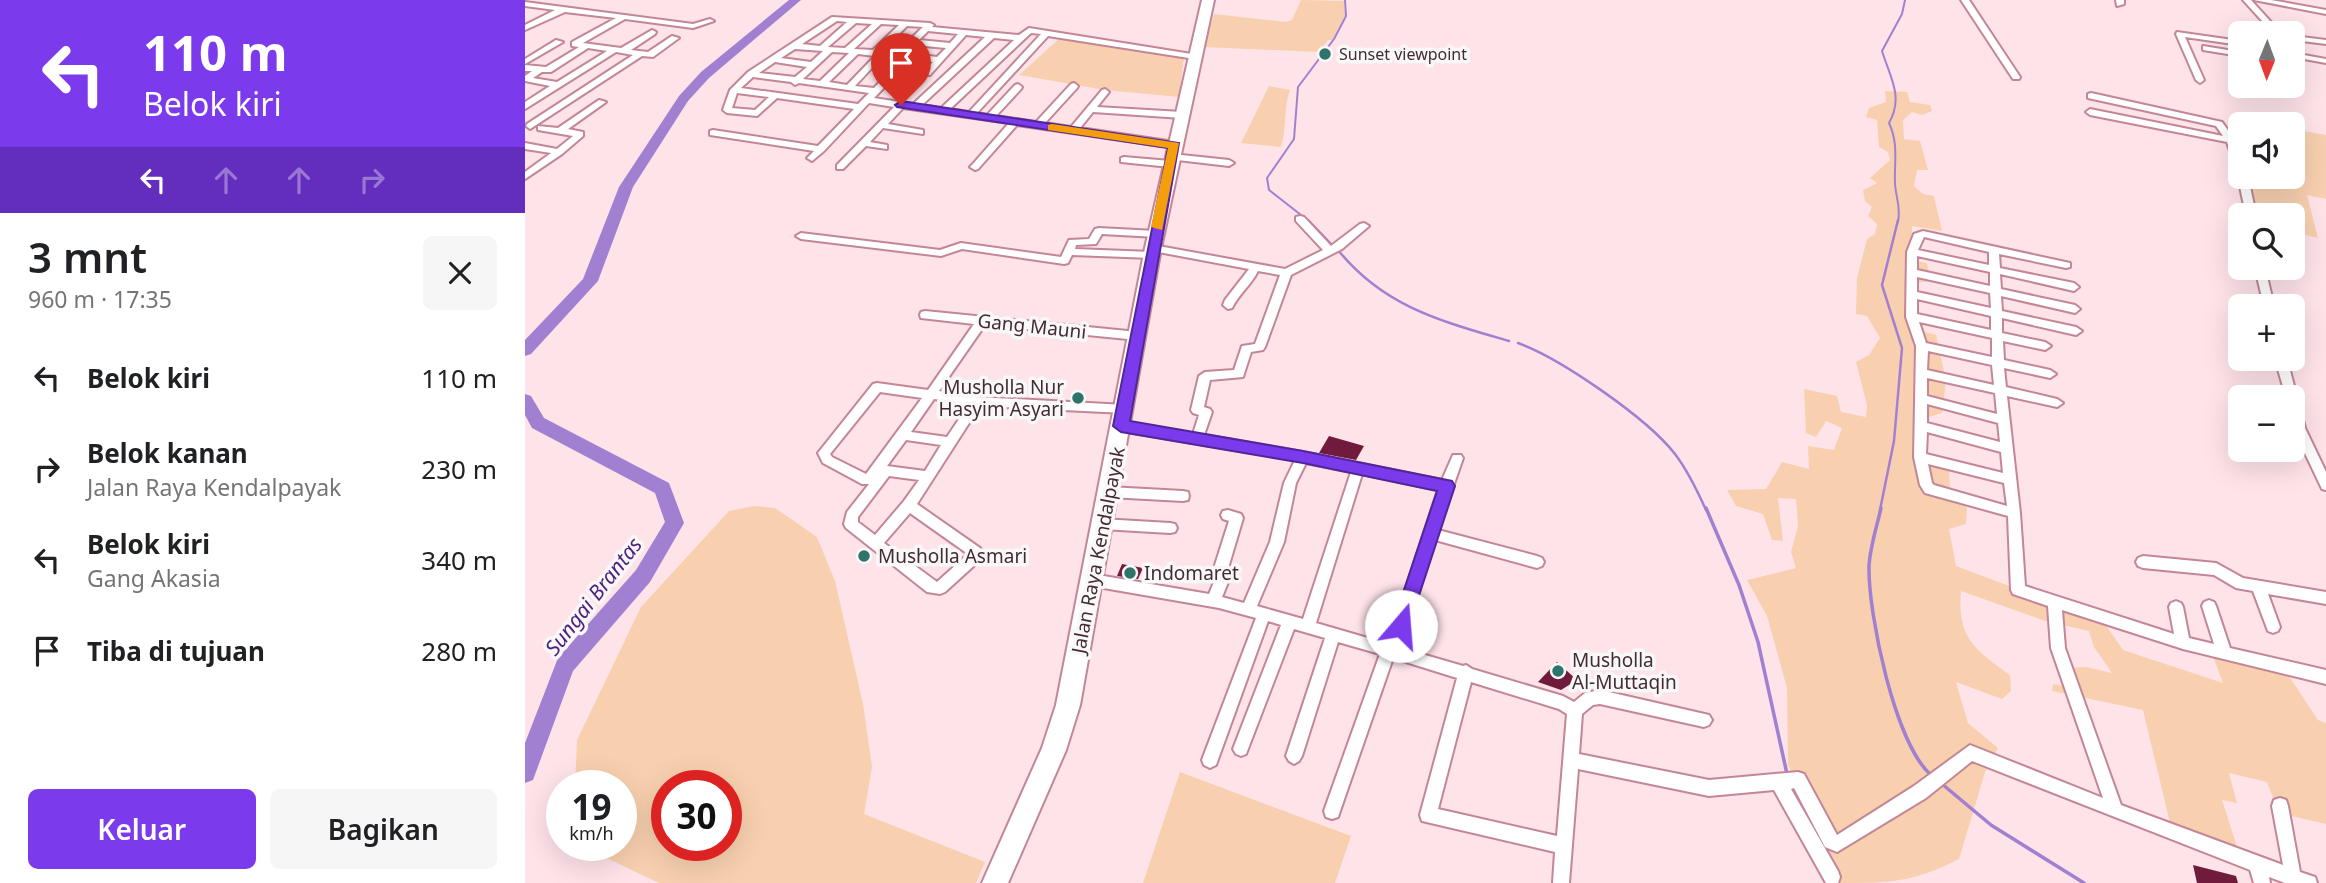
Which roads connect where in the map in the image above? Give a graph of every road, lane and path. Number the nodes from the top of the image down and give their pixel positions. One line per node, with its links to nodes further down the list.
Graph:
1 (1208, 0): 45 (main road, Jalan Raya Kendalpayak)
2 (1965, 0): 56 (street)
3 (2247, 0): 15 (street)
4 (2258, 0): 5 (street)
5 (2285, 3): 9 (street); 12 (street)
6 (546, 4): 7 (street); 8 (street)
7 (529, 5)
8 (561, 5): 11 (street); 19 (street)
9 (2314, 10): 10 (street); 16 (street)
10 (2326, 12)
11 (622, 18): 17 (street); 33 (street)
12 (2288, 18)
13 (854, 20): 14 (street); 36 (street); 38 (street)
14 (880, 21): 18 (street); 40 (street)
15 (2266, 21)
16 (2319, 21)
17 (710, 22)
18 (906, 23): 20 (street); 42 (street)
19 (525, 28)
20 (927, 29): 22 (street); 32 (street)
21 (652, 32): 39 (street)
22 (965, 32): 24 (street); 35 (street)
23 (1047, 32): 26 (street); 45 (street); 80 (street)
24 (992, 35): 26 (street); 76 (street)
25 (675, 38): 43 (street)
26 (1020, 38): 78 (street)
27 (2305, 39): 30 (street)
28 (548, 40): 31 (street)
29 (2228, 41): 58 (street)
30 (2326, 41)
31 (559, 42): 33 (street); 50 (street)
32 (913, 42): 35 (street); 44 (street)
33 (575, 44): 34 (street)
34 (586, 46): 39 (street); 52 (street)
35 (953, 46): 48 (street)
36 (793, 47): 38 (street); 47 (street)
37 (2206, 48): 41 (street)
38 (826, 49): 40 (street); 51 (street)
39 (619, 50): 43 (street); 60 (street)
40 (852, 51): 42 (street); 59 (street)
41 (2228, 52)
42 (878, 53): 44 (street); 62 (street)
43 (640, 54): 70 (street)
44 (904, 56): 48 (street); 54 (street)
45 (1195, 57): 81 (main road, Jalan Raya Kendalpayak)
46 (2305, 57): 49 (street)
47 (772, 59): 51 (street); 55 (street)
48 (939, 60): 54 (street)
49 (2323, 61): 53 (street)
50 (525, 65): 52 (street)
51 (813, 65): 57 (street)
52 (539, 70): 60 (street)
53 (2326, 70)
54 (895, 71): 65 (street)
55 (751, 74): 57 (street); 64 (street)
56 (2016, 77)
57 (797, 80): 59 (street); 67 (street)
58 (2200, 80)
59 (822, 84): 62 (street)
60 (557, 85): 69 (street)
61 (1074, 86): 87 (street)
62 (849, 87): 65 (street)
63 (1018, 87): 83 (street)
64 (734, 90): 67 (street); 67 (street)
65 (876, 91): 72 (street)
66 (1105, 92): 77 (street)
67 (778, 96): 72 (street)
68 (2091, 96): 74 (street)
69 (533, 98): 70 (street); 75 (street)
70 (569, 100): 88 (street)
71 (602, 102): 90 (street)
72 (864, 103): 73 (street); 100 (street)
73 (901, 105): 76 (street); 86 (street)
74 (2135, 105): 82 (street); 84 (street)
75 (525, 106)
76 (915, 107): 78 (street)
77 (1091, 109): 81 (street); 91 (street)
78 (943, 111): 80 (street)
79 (2090, 112): 84 (street)
80 (971, 115): 83 (street)
81 (1182, 115): 102 (main road, Jalan Raya Kendalpayak)
82 (2185, 115): 92 (street); 95 (street)
83 (989, 118): 85 (street)
84 (2136, 121): 92 (street)
85 (1015, 122): 87 (street); 107 (street)
86 (881, 125): 93 (street); 97 (street)
87 (1038, 125): 91 (street)
88 (530, 126)
89 (541, 128): 90 (street)
90 (560, 131): 101 (street)
91 (1073, 131): 102 (street)
92 (2188, 131): 96 (street)
93 (920, 132)
94 (713, 133): 100 (street)
95 (2228, 135)
96 (2228, 139)
97 (863, 143): 99 (street); 106 (street)
98 (525, 146): 101 (street)
99 (884, 146)
100 (821, 149): 103 (street)
101 (559, 152): 108 (street)
102 (1172, 155): 104 (street); 105 (street); 112 (main road, Jalan Raya Kendalpayak)
103 (812, 158)
104 (1123, 160)
105 (1229, 163)
106 (841, 167)
107 (975, 167)
108 (528, 172)
109 (1300, 219): 113 (street)
110 (1364, 226): 113 (street)
111 (801, 236): 116 (street)
112 (1154, 246): 116 (street); 116 (street); 118 (street); 132 (main road, Jalan Raya Kendalpayak)
113 (1333, 249): 121 (street)
114 (1994, 250): 115 (street); 117 (street); 119 (street)
115 (1912, 251): 119 (street); 120 (street)
116 (1068, 253)
117 (2066, 265)
118 (1255, 267): 121 (street); 125 (street)
119 (1995, 270): 122 (street); 123 (street)
120 (1911, 272): 123 (street); 124 (street)
121 (1286, 273): 148 (street)
122 (2074, 286)
123 (1995, 292): 126 (street); 127 (street)
124 (1910, 294): 127 (street); 129 (street)
125 (1228, 306)
126 (2075, 309)
127 (1995, 314): 131 (street); 133 (street)
128 (925, 315): 130 (street, Gang Mauni)
129 (1911, 317): 133 (street); 134 (street)
130 (982, 321): 132 (street, Gang Mauni); 140 (street)
131 (2076, 331)
132 (1138, 337): 144 (main road, Jalan Raya Kendalpayak)
133 (1996, 338): 135 (street); 136 (street)
134 (1922, 346): 136 (street); 137 (street)
135 (2045, 346)
136 (1998, 364): 138 (street); 139 (street)
137 (1923, 373): 139 (street); 141 (street)
138 (2050, 374)
139 (2001, 391): 143 (street); 145 (street)
140 (931, 396): 140 (street); 142 (street)
141 (1923, 399): 145 (street); 146 (street)
142 (977, 401): 144 (street); 150 (street)
143 (2057, 403)
144 (1123, 417): 148 (street); 160 (main road, Jalan Raya Kendalpayak)
145 (2004, 420): 151 (street)
146 (1920, 426): 151 (street); 153 (street)
147 (909, 436): 150 (street)
148 (1197, 439): 152 (street)
149 (2305, 441): 158 (street)
150 (950, 442): 156 (street)
151 (2007, 449): 157 (street)
152 (1303, 457): 155 (street); 178 (street)
153 (1920, 457): 157 (street); 163 (street)
154 (1457, 458): 159 (street)
155 (1358, 468): 159 (street); 181 (street)
156 (929, 476): 162 (street); 168 (street)
157 (2011, 480): 163 (street)
158 (2326, 485)
159 (1446, 486): 167 (street)
160 (1109, 492): 161 (street); 165 (main road, Jalan Raya Kendalpayak)
161 (1183, 496)
162 (909, 505): 168 (street); 168 (street)
163 (2014, 513): 175 (street)
164 (1227, 515): 174 (street)
165 (1103, 524): 166 (street); 171 (main road, Jalan Raya Kendalpayak)
166 (1170, 528)
167 (1431, 533): 169 (street); 185 (street)
168 (876, 543)
169 (1537, 562)
170 (2143, 562): 172 (street)
171 (1092, 580): 174 (street); 203 (main road, Jalan Raya Kendalpayak)
172 (2259, 586): 173 (street); 182 (street)
173 (2326, 598)
174 (1213, 601): 178 (street)
175 (2055, 604): 184 (street); 197 (street)
176 (2209, 606): 186 (street)
177 (2176, 607): 184 (street)
178 (1248, 610): 179 (street)
179 (1264, 614): 180 (street); 193 (street)
180 (1290, 621): 181 (street); 191 (street)
181 (1308, 626): 183 (street)
182 (2273, 627)
183 (1334, 633): 185 (street); 192 (street)
184 (2183, 643): 186 (street)
185 (1391, 649): 187 (street); 198 (street)
186 (2224, 652): 188 (street)
187 (1466, 672): 189 (street); 199 (street)
188 (2326, 677)
189 (1575, 711): 190 (street); 194 (street)
190 (1704, 720)
191 (1241, 749)
192 (1294, 756)
193 (1210, 760)
194 (1573, 760): 195 (street); 199 (street)
195 (1786, 779): 197 (street); 201 (street)
196 (2280, 806): 202 (street)
197 (2115, 810): 200 (street)
198 (1332, 811)
199 (1565, 846): 204 (street)
200 (2257, 864): 202 (street); 205 (street)
201 (1832, 877)
202 (2301, 880)
203 (995, 883)
204 (1561, 883)
205 (2262, 883)

